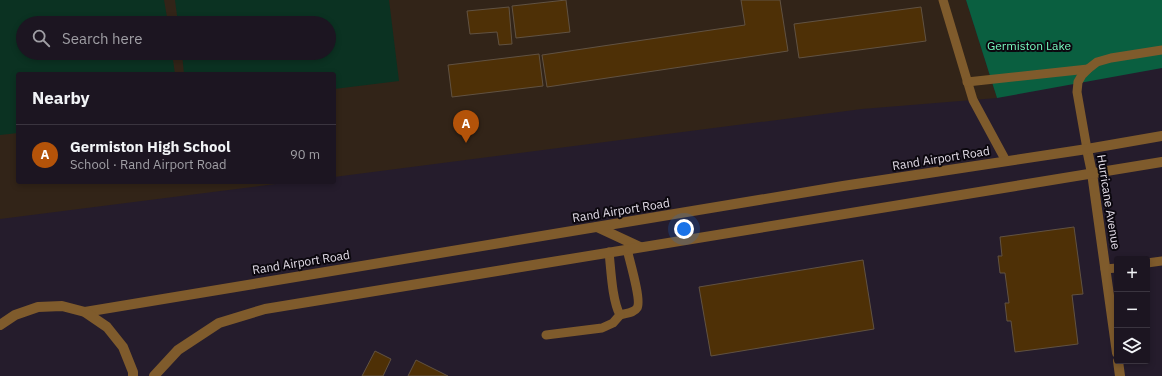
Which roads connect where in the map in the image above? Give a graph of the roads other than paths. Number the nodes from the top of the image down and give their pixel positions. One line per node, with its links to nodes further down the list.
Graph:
1 (942, 0): 4 (lane)
2 (1162, 50): 3 (lane)
3 (1088, 69): 4 (lane); 6 (lane)
4 (967, 82): 7 (lane)
5 (1162, 136): 6 (street, Rand Airport Road)
6 (1087, 149): 7 (street, Rand Airport Road); 9 (street, Hurricane Avenue)
7 (1006, 161): 10 (street, Rand Airport Road)
8 (1162, 162): 9 (street)
9 (1092, 173): 11 (street); 17 (street, Hurricane Avenue)
10 (598, 227): 11 (street); 18 (street, Rand Airport Road)
11 (640, 247): 12 (street)
12 (627, 249): 13 (street); 19 (lane)
13 (609, 252): 19 (lane); 25 (street)
14 (1162, 261): 15 (lane)
15 (1150, 263)
16 (1114, 269): 17 (lane)
17 (1106, 270): 21 (street, Hurricane Avenue)
18 (85, 312): 20 (street, Rand Airport Road); 24 (street, Rand Airport Road)
19 (620, 315): 22 (lane)
20 (0, 325)
21 (1114, 330)
22 (546, 335)
23 (1118, 364): 26 (street)
24 (133, 376)
25 (154, 376)
26 (1120, 376)

